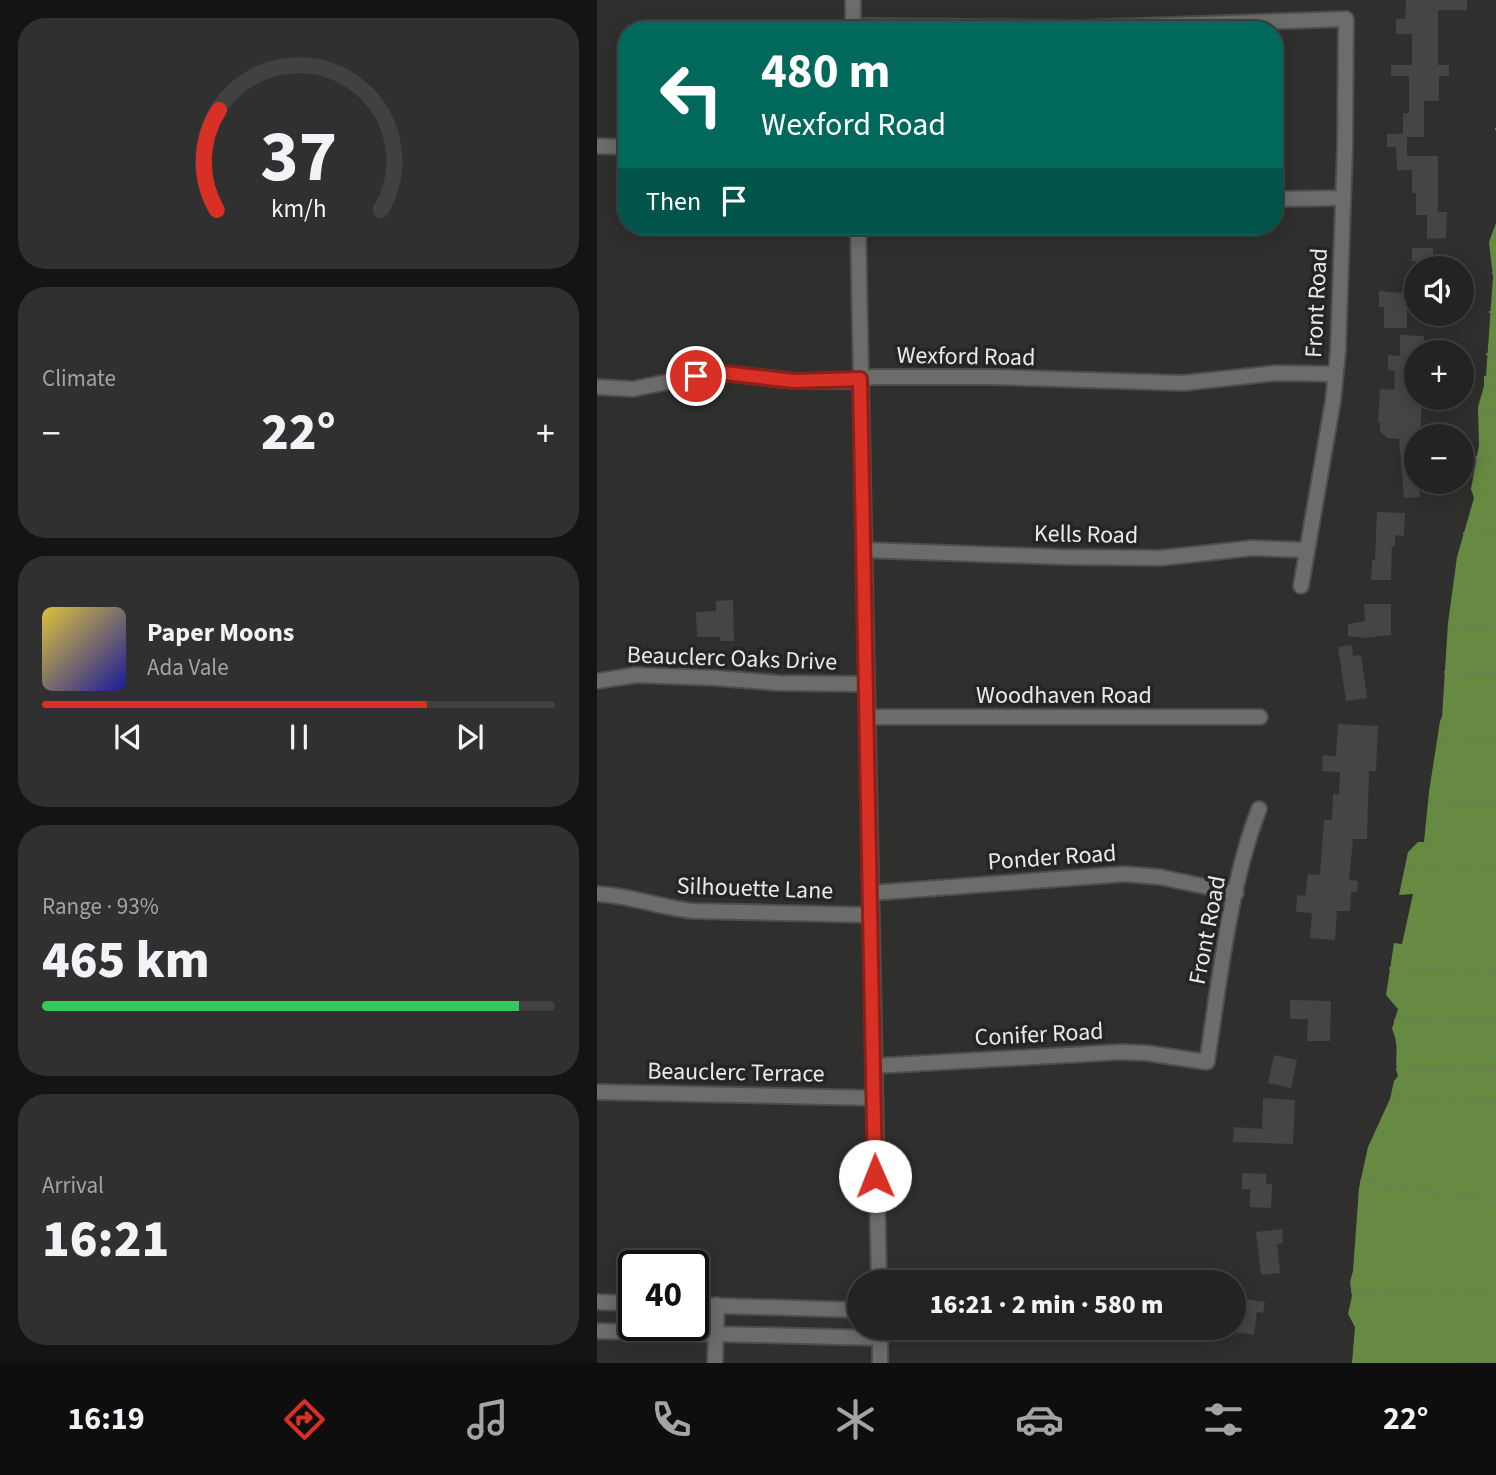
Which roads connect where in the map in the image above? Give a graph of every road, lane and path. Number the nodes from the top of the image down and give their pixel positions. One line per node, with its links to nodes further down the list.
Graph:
1 (853, 0): 2 (street)
2 (853, 21)
3 (1283, 21): 6 (street, Front Road)
4 (597, 146): 5 (street)
5 (618, 147)
6 (1342, 198): 7 (street); 15 (street, Front Road)
7 (1283, 199)
8 (858, 235): 16 (street)
9 (1496, 272): 10 (path)
10 (1492, 273)
11 (1489, 312): 12 (path)
12 (1496, 312)
13 (1486, 354): 14 (path)
14 (1496, 355)
15 (1335, 374): 16 (street, Wexford Road); 25 (street, Front Road)
16 (860, 379): 17 (street, Wexford Road); 24 (street)
17 (597, 387)
18 (1479, 411): 19 (path)
19 (1496, 413)
20 (1475, 457): 21 (path)
21 (1496, 460)
22 (1463, 533): 23 (path)
23 (1496, 536)
24 (864, 550): 25 (street, Kells Road); 32 (street)
25 (1306, 550): 26 (street, Front Road)
26 (1301, 586)
27 (1447, 624): 28 (path)
28 (1496, 625)
29 (1444, 672): 30 (path)
30 (1496, 673)
31 (597, 681): 32 (street, Beauclerc Oaks Drive)
32 (866, 684): 33 (street)
33 (867, 717): 34 (street, Woodhaven Road); 42 (street)
34 (1260, 717)
35 (1437, 740): 36 (path)
36 (1496, 743)
37 (1496, 802): 38 (path)
38 (1428, 803)
39 (1259, 809): 43 (street, Front Road)
40 (1405, 869): 41 (path)
41 (1496, 870)
42 (870, 893): 43 (street, Ponder Road); 45 (street)
43 (1236, 893): 50 (street, Front Road)
44 (597, 894): 45 (street, Silhouette Lane)
45 (870, 915): 51 (street)
46 (1389, 968): 47 (path)
47 (1496, 971)
48 (1394, 1020): 49 (path)
49 (1496, 1021)
50 (1207, 1062): 51 (street, Conifer Road)
51 (874, 1066): 55 (street)
52 (1396, 1070): 53 (path)
53 (1496, 1070)
54 (597, 1092): 55 (street, Beauclerc Terrace)
55 (873, 1098): 60 (street)
56 (1388, 1103): 57 (path)
57 (1496, 1104)
58 (1360, 1181): 59 (path)
59 (1496, 1202)
60 (879, 1270)
61 (1496, 1290): 62 (path)
62 (1351, 1292)
63 (597, 1302): 64 (street)
64 (618, 1303)
65 (709, 1305): 66 (street)
66 (717, 1305): 67 (street); 70 (street)
67 (847, 1310)
68 (597, 1331): 70 (street)
69 (847, 1333): 70 (street)
70 (716, 1334): 73 (street)
71 (880, 1340): 74 (street)
72 (1496, 1362): 75 (path)
73 (715, 1363)
74 (880, 1363)
75 (1458, 1363)

